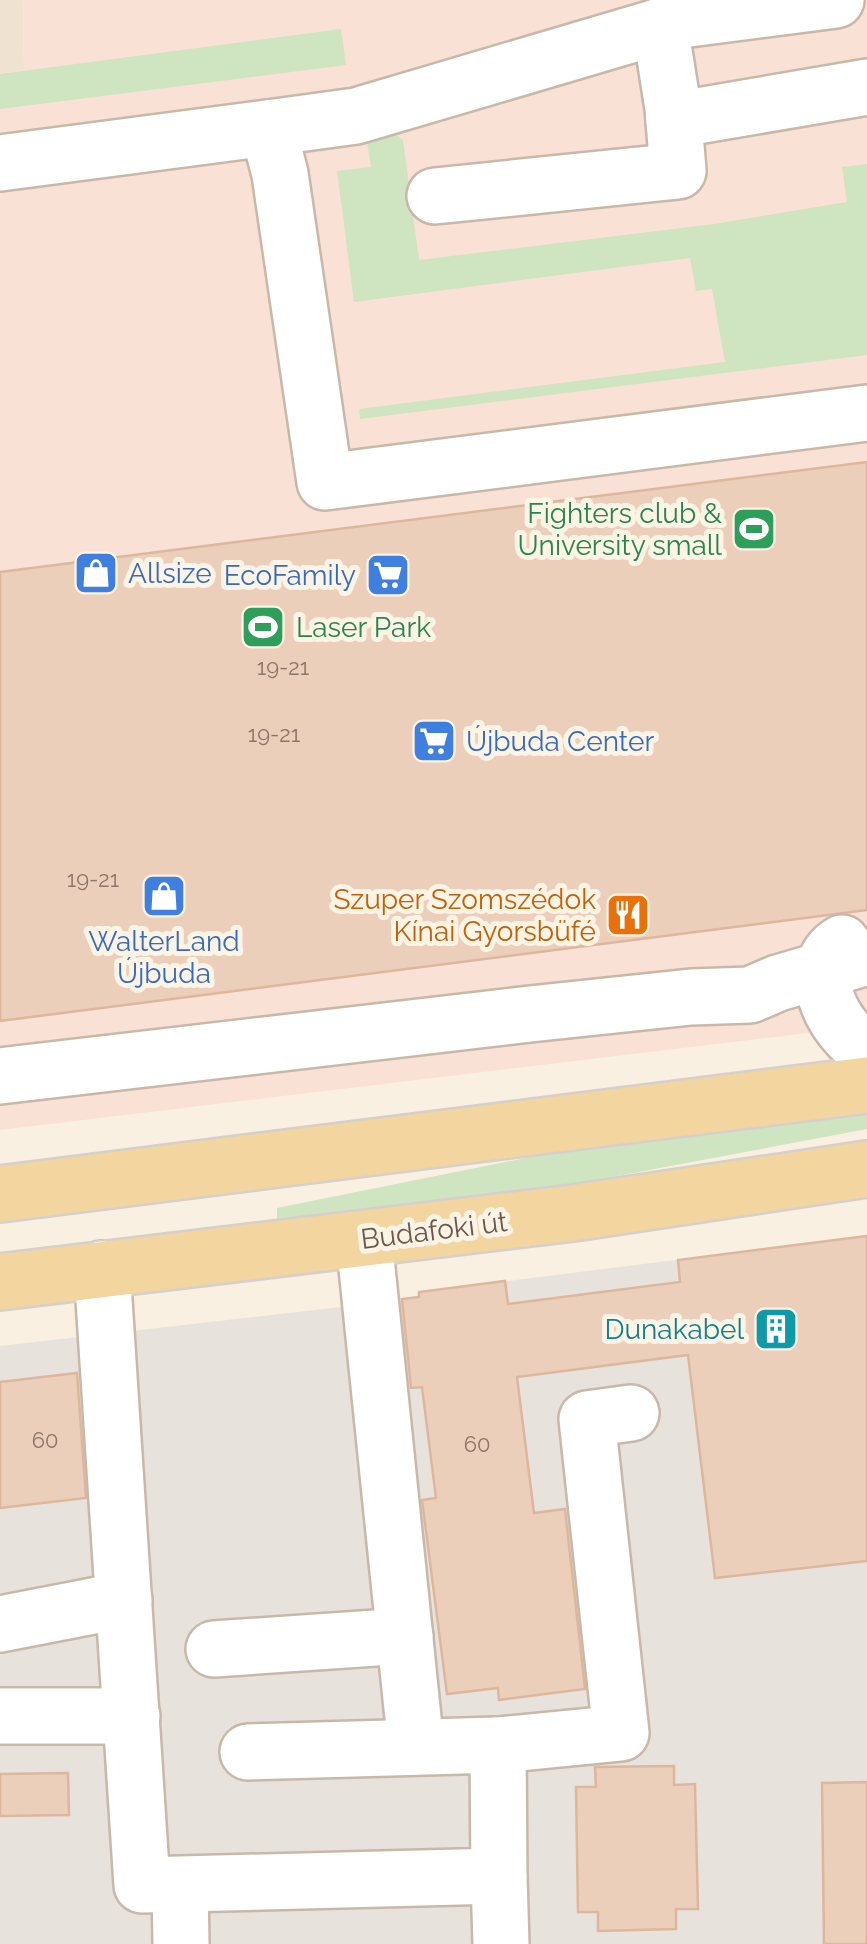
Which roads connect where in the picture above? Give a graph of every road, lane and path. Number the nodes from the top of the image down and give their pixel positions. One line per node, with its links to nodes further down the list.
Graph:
1 (836, 0): 2 (lane)
2 (660, 26): 4 (lane); 5 (lane)
3 (867, 86): 4 (lane)
4 (674, 120): 7 (lane)
5 (268, 128): 6 (lane); 8 (lane)
6 (0, 163)
7 (434, 196)
8 (867, 414)
9 (867, 935): 10 (lane)
10 (845, 963): 11 (lane); 12 (lane)
11 (867, 1050)
12 (0, 1076)
13 (867, 1085): 15 (main road)
14 (867, 1170): 16 (main road, Budafoki út)
15 (0, 1194)
16 (364, 1239): 17 (main road, Budafoki út); 22 (lane)
17 (102, 1269): 18 (main road, Budafoki út); 20 (lane)
18 (0, 1282)
19 (631, 1413): 26 (lane)
20 (124, 1600): 21 (lane); 25 (lane)
21 (0, 1624)
22 (404, 1636): 23 (lane); 27 (lane)
23 (214, 1649)
24 (0, 1716): 25 (lane)
25 (132, 1716): 30 (lane)
26 (498, 1745): 27 (lane); 29 (lane)
27 (416, 1747): 28 (lane)
28 (248, 1752)
29 (499, 1876): 30 (lane); 32 (lane)
30 (180, 1885): 31 (lane)
31 (181, 1944)
32 (501, 1944)

